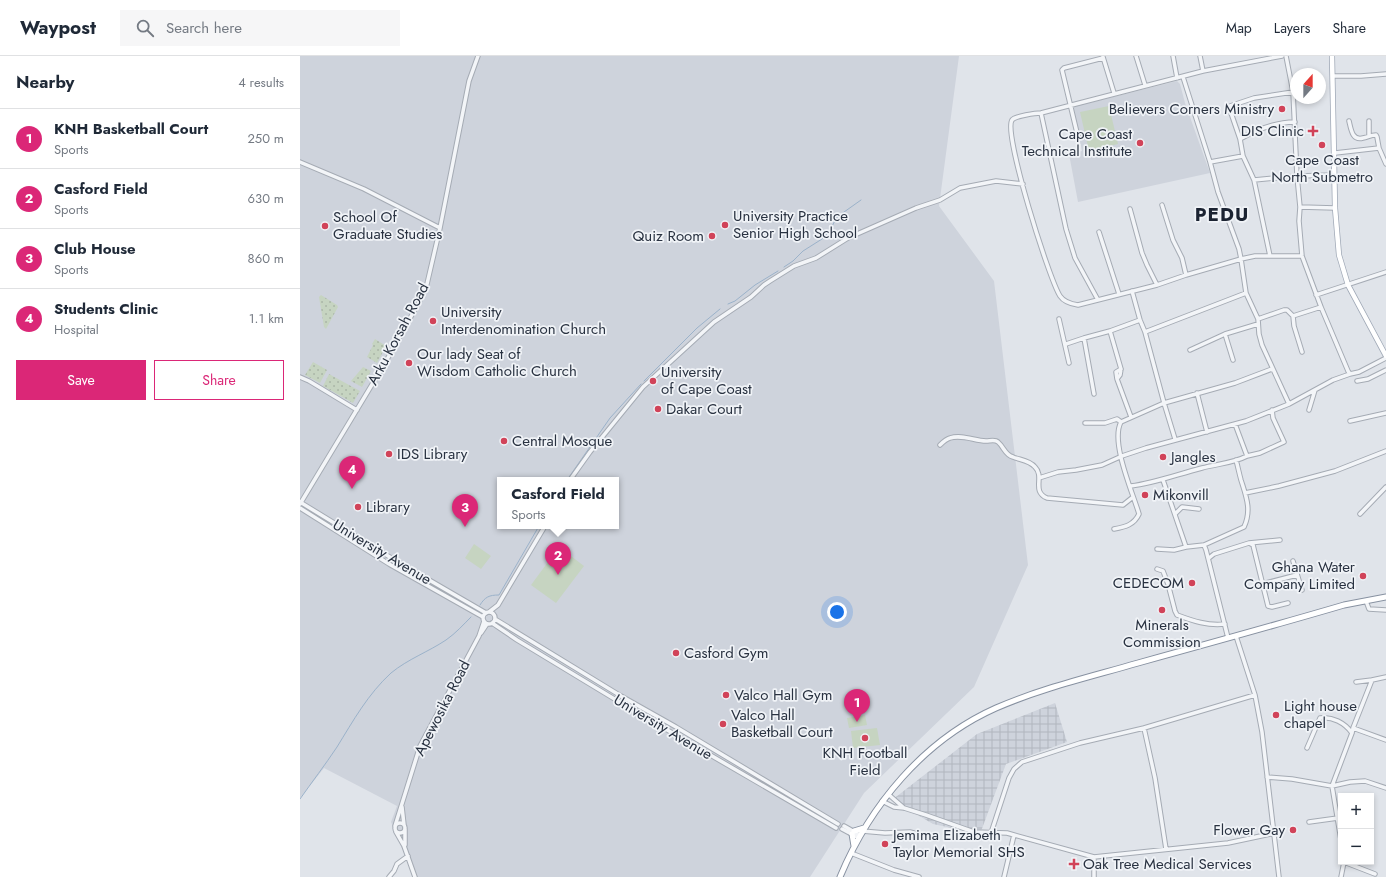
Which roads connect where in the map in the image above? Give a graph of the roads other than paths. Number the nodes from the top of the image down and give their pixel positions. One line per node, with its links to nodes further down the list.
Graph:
1 (478, 56): 43 (street, Arku Korsah Road)
2 (1136, 56): 17 (street)
3 (1173, 56): 16 (street)
4 (1200, 56): 11 (street)
5 (1254, 56): 10 (street)
6 (1282, 56): 10 (street)
7 (1286, 56): 15 (street)
8 (1103, 57): 19 (street); 20 (street)
9 (1334, 57): 13 (main road)
10 (1256, 62): 11 (street)
11 (1203, 71): 14 (street)
12 (1386, 74): 13 (street)
13 (1334, 76): 30 (main road)
14 (1183, 77): 16 (street); 33 (street)
15 (1290, 77)
16 (1177, 78): 17 (street)
17 (1145, 85): 19 (street)
18 (1290, 92): 28 (street)
19 (1114, 93): 20 (street)
20 (1071, 104): 22 (street); 27 (street)
21 (1294, 104): 25 (street)
22 (1041, 112): 38 (street); 56 (street)
23 (1349, 121): 26 (street)
24 (1369, 121): 26 (street)
25 (1295, 122): 28 (street); 36 (street)
26 (1369, 136): 29 (street)
27 (1078, 137)
28 (1240, 139): 31 (street)
29 (1379, 148): 30 (street); 34 (street)
30 (1335, 153): 35 (main road)
31 (1243, 156): 33 (street); 37 (street)
32 (300, 162): 43 (street)
33 (1210, 162): 47 (street)
34 (1386, 164)
35 (1335, 175): 36 (street); 41 (main road)
36 (1297, 176): 37 (street); 40 (street)
37 (1254, 180): 45 (street)
38 (1023, 184): 56 (street); 100 (street)
39 (1162, 205): 49 (street)
40 (1300, 208): 41 (street); 46 (street)
41 (1336, 208): 51 (main road)
42 (1130, 209): 50 (street)
43 (440, 228): 84 (street, Arku Korsah Road)
44 (1099, 232): 54 (street)
45 (1270, 256): 46 (street); 47 (street)
46 (1302, 256): 55 (street)
47 (1241, 259): 49 (street); 53 (street)
48 (1386, 272): 51 (street)
49 (1186, 274): 50 (street)
50 (1157, 285): 52 (street)
51 (1348, 285): 55 (street); 68 (main road)
52 (1132, 291): 54 (street); 61 (street)
53 (1246, 293): 60 (street); 64 (street)
54 (1119, 294): 56 (street)
55 (1316, 294): 57 (street)
56 (1098, 300)
57 (1321, 307): 58 (street); 76 (street)
58 (1293, 316): 60 (street); 70 (street)
59 (1059, 319): 67 (street)
60 (1258, 319): 62 (street)
61 (1140, 320): 63 (street); 64 (street)
62 (1258, 324): 65 (street); 74 (street)
63 (1110, 331): 66 (street); 88 (street)
64 (1145, 332): 82 (street)
65 (1225, 334): 69 (street); 72 (street)
66 (1084, 338): 67 (street); 81 (street)
67 (1066, 344): 73 (street)
68 (1384, 347): 71 (main road)
69 (1190, 350)
70 (1302, 352)
71 (1386, 357): 76 (street)
72 (1233, 360)
73 (1069, 363)
74 (1272, 369): 80 (street); 83 (street)
75 (1386, 370): 78 (street)
76 (1350, 374): 79 (street)
77 (300, 377): 84 (street)
78 (1357, 381)
79 (1315, 390): 83 (street); 86 (street)
80 (1197, 393): 82 (street); 93 (street)
81 (1094, 394)
82 (1164, 403): 88 (street); 94 (street)
83 (1290, 404): 85 (street)
84 (357, 410): 107 (street, Arku Korsah Road)
85 (1272, 410): 92 (street); 98 (street)
86 (1309, 410)
87 (1386, 413): 89 (street)
88 (1131, 417): 90 (street)
89 (1350, 421)
90 (1121, 422): 91 (street); 97 (street)
91 (1085, 423)
92 (1235, 424): 93 (street); 98 (street)
93 (1207, 432): 94 (street)
94 (1175, 439): 97 (street)
95 (940, 445): 101 (street)
96 (1386, 451): 105 (street)
97 (1122, 456): 101 (street); 103 (street)
98 (1247, 456): 99 (street)
99 (1236, 460): 102 (street); 105 (street)
100 (572, 477)
101 (1039, 478): 106 (street)
102 (1163, 480): 103 (street); 110 (street)
103 (1131, 486): 106 (street)
104 (1386, 487): 111 (street)
105 (1245, 493): 116 (street)
106 (1133, 497): 113 (street)
107 (300, 503): 132 (street, University Avenue)
108 (300, 508): 134 (street, University Avenue)
109 (1199, 509): 110 (street)
110 (1175, 514): 117 (street)
111 (1360, 514)
112 (543, 529): 130 (street)
113 (1114, 529)
114 (1280, 540): 115 (street)
115 (1249, 543): 119 (street); 123 (street)
116 (1204, 545): 117 (street); 119 (street)
117 (1186, 547): 118 (street)
118 (1157, 549)
119 (1209, 558): 138 (street)
120 (1293, 561): 122 (street)
121 (1157, 570): 138 (street)
122 (1297, 575): 123 (street); 124 (street)
123 (1262, 584): 129 (street)
124 (1302, 590)
125 (1386, 594): 128 (highway)
126 (1386, 597): 127 (highway)
127 (1366, 601): 128 (highway); 131 (street)
128 (1354, 603): 140 (highway)
129 (1288, 604)
130 (498, 606): 132 (street); 133 (street)
131 (1386, 610)
132 (488, 613): 133 (street); 134 (street)
133 (494, 615): 135 (street)
134 (483, 619): 136 (street); 139 (street)
135 (495, 620): 137 (street); 160 (street, University Avenue)
136 (487, 624): 137 (street); 139 (street)
137 (492, 624): 164 (street, University Avenue)
138 (1225, 624): 141 (street)
139 (479, 636): 156 (street, Apewosika Road)
140 (1236, 636): 141 (highway); 145 (street)
141 (1228, 638): 154 (highway)
142 (1386, 677): 143 (street)
143 (1372, 680): 144 (street); 147 (street)
144 (1356, 682)
145 (1255, 695): 146 (street); 151 (street)
146 (1144, 728): 168 (street); 174 (street)
147 (1353, 728): 148 (street); 149 (street)
148 (1352, 733): 150 (street); 152 (street)
149 (1386, 740)
150 (1306, 748)
151 (1267, 777): 152 (street); 169 (street)
152 (1332, 786): 153 (street); 158 (street)
153 (1386, 788)
154 (888, 794): 155 (highway); 157 (street)
155 (882, 801): 157 (street); 167 (highway)
156 (402, 804): 161 (street, Apewosika Road); 162 (street, Apewosika Road)
157 (904, 808): 168 (street)
158 (1338, 818): 159 (street)
159 (1309, 822)
160 (838, 824)
161 (395, 826): 162 (street); 165 (street)
162 (404, 827): 165 (street); 172 (street, Apewosika Road)
163 (843, 827): 166 (street)
164 (836, 828)
165 (396, 832): 172 (street, Apewosika Road)
166 (853, 833): 167 (highway); 167 (street); 173 (highway)
167 (862, 833): 171 (street); 173 (highway)
168 (990, 833): 170 (street)
169 (1275, 834): 174 (street); 187 (street)
170 (1014, 835): 177 (street); 185 (street)
171 (936, 839)
172 (404, 846): 176 (street, Apewosika Road)
173 (854, 846): 175 (highway)
174 (1166, 849): 177 (street)
175 (851, 853): 183 (highway); 184 (street)
176 (408, 856): 181 (street); 182 (street, Apewosika Road)
177 (1094, 857): 186 (street)
178 (1343, 865): 188 (street)
179 (1352, 865): 180 (street)
180 (1375, 874)
181 (389, 877)
182 (415, 877)
183 (840, 877)
184 (919, 877)
185 (1004, 877)
186 (1094, 877)
187 (1280, 877)
188 (1341, 877)

